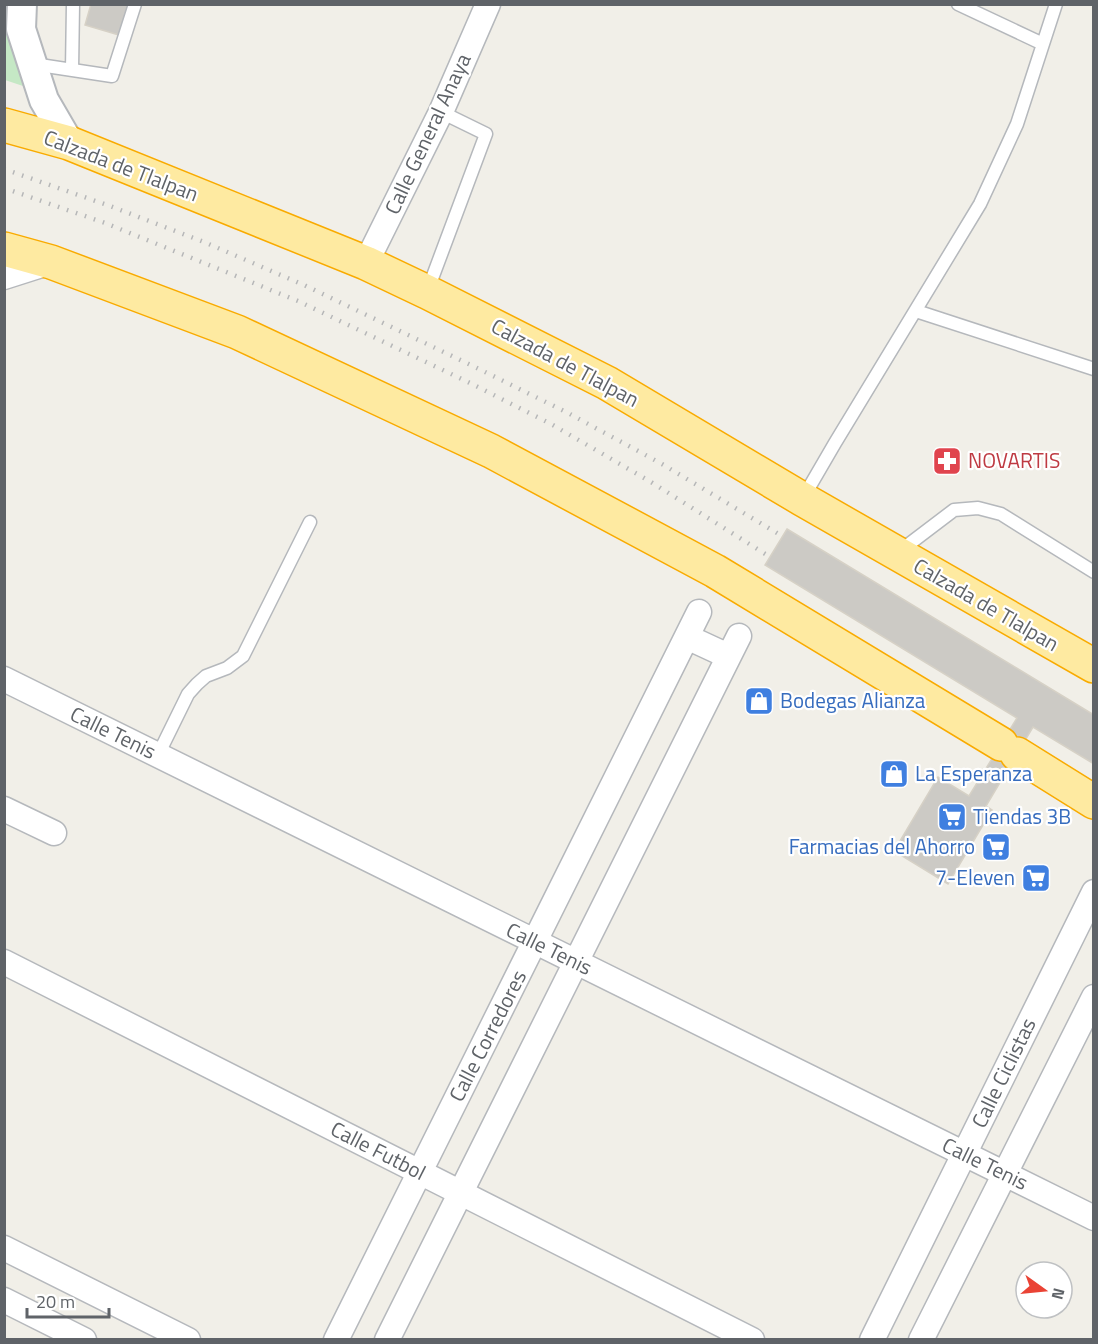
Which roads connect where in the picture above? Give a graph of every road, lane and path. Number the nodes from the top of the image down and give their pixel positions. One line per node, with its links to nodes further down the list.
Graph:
1 (22, 4): 8 (street)
2 (135, 4): 9 (lane)
3 (488, 4): 10 (street, Calle General Anaya)
4 (958, 4): 7 (lane)
5 (1056, 4): 7 (lane)
6 (69, 6): 9 (lane)
7 (1043, 44): 18 (lane)
8 (33, 64): 9 (lane); 12 (street)
9 (72, 70)
10 (441, 112): 15 (street, Calle General Anaya); 17 (lane)
11 (4, 125): 12 (highway, Calzada de Tlalpan)
12 (69, 143): 15 (highway, Calzada de Tlalpan)
13 (4, 249): 14 (highway)
14 (51, 262): 16 (street); 29 (highway)
15 (366, 263): 17 (highway, Calzada de Tlalpan)
16 (4, 277)
17 (427, 292): 20 (highway, Calzada de Tlalpan)
18 (916, 311): 19 (lane); 20 (lane)
19 (1094, 369)
20 (802, 499): 22 (highway, Calzada de Tlalpan)
21 (310, 522): 28 (lane)
22 (897, 554): 23 (lane); 26 (highway, Calzada de Tlalpan)
23 (1094, 572)
24 (699, 612): 25 (street, Calle Corredores)
25 (687, 637): 33 (street, Calle Corredores); 35 (street)
26 (1094, 666)
27 (4, 679): 28 (street, Calle Tenis)
28 (158, 755): 33 (street, Calle Tenis)
29 (1094, 802)
30 (4, 809): 31 (street)
31 (54, 833)
32 (1092, 901): 37 (street, Calle Ciclistas)
33 (535, 942): 35 (street, Calle Tenis); 38 (street, Calle Corredores)
34 (4, 962): 38 (street, Calle Futbol)
35 (576, 962): 37 (street, Calle Tenis); 40 (street)
36 (1094, 997): 39 (street)
37 (964, 1154): 39 (street, Calle Tenis); 49 (street, Calle Ciclistas)
38 (420, 1172): 40 (street, Calle Futbol); 46 (street, Calle Corredores)
39 (1004, 1174): 41 (street, Calle Tenis); 50 (street)
40 (461, 1192): 47 (street); 48 (street, Calle Futbol)
41 (1094, 1218)
42 (4, 1248): 45 (street)
43 (4, 1300): 44 (street)
44 (84, 1340)
45 (188, 1340)
46 (336, 1340)
47 (387, 1340)
48 (752, 1340)
49 (872, 1340)
50 (921, 1340)

